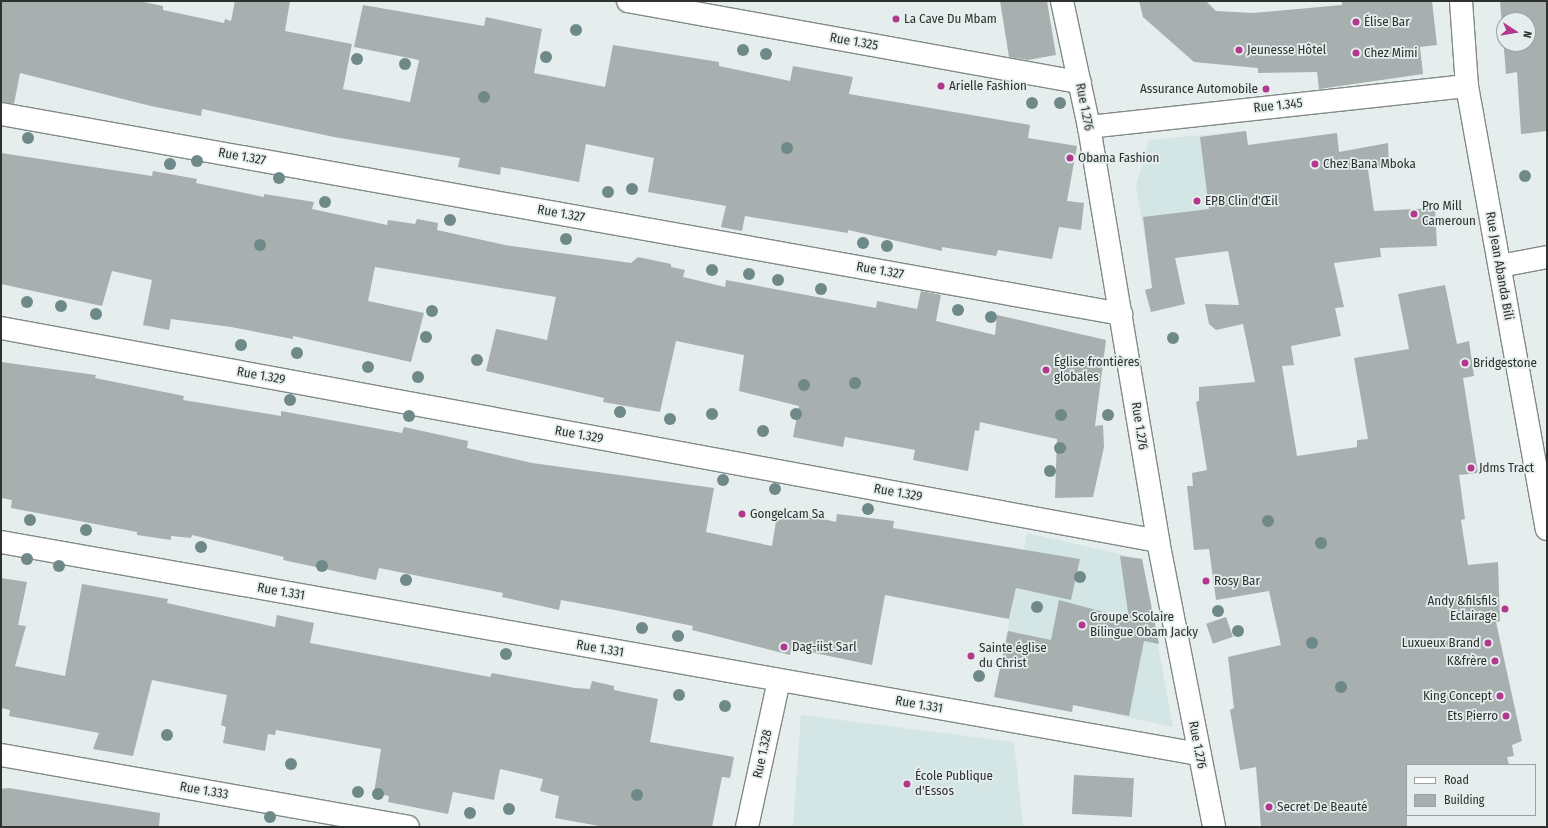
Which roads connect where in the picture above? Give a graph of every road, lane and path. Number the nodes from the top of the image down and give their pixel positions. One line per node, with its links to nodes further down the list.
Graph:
1 (628, 1): 4 (street, Rue 1.325)
2 (1062, 1): 4 (street, Rue 1.276)
3 (1461, 1): 5 (street, Rue Jean Abanda Bili)
4 (1080, 82): 7 (street, Rue 1.276)
5 (1467, 86): 7 (street, Rue 1.345); 9 (street, Rue Jean Abanda Bili)
6 (1, 114): 10 (street, Rue 1.327)
7 (1089, 127): 10 (street, Rue 1.276)
8 (1547, 257): 9 (street)
9 (1500, 266): 12 (street, Rue Jean Abanda Bili)
10 (1121, 314): 13 (street, Rue 1.276)
11 (1, 328): 13 (street, Rue 1.329)
12 (1547, 529)
13 (1158, 541): 16 (street, Rue 1.276)
14 (1, 542): 15 (street, Rue 1.331)
15 (779, 680): 16 (street, Rue 1.331); 19 (street, Rue 1.328)
16 (1199, 754): 20 (street, Rue 1.276)
17 (1, 755): 18 (street, Rue 1.333)
18 (408, 827)
19 (747, 827)
20 (1214, 827)

